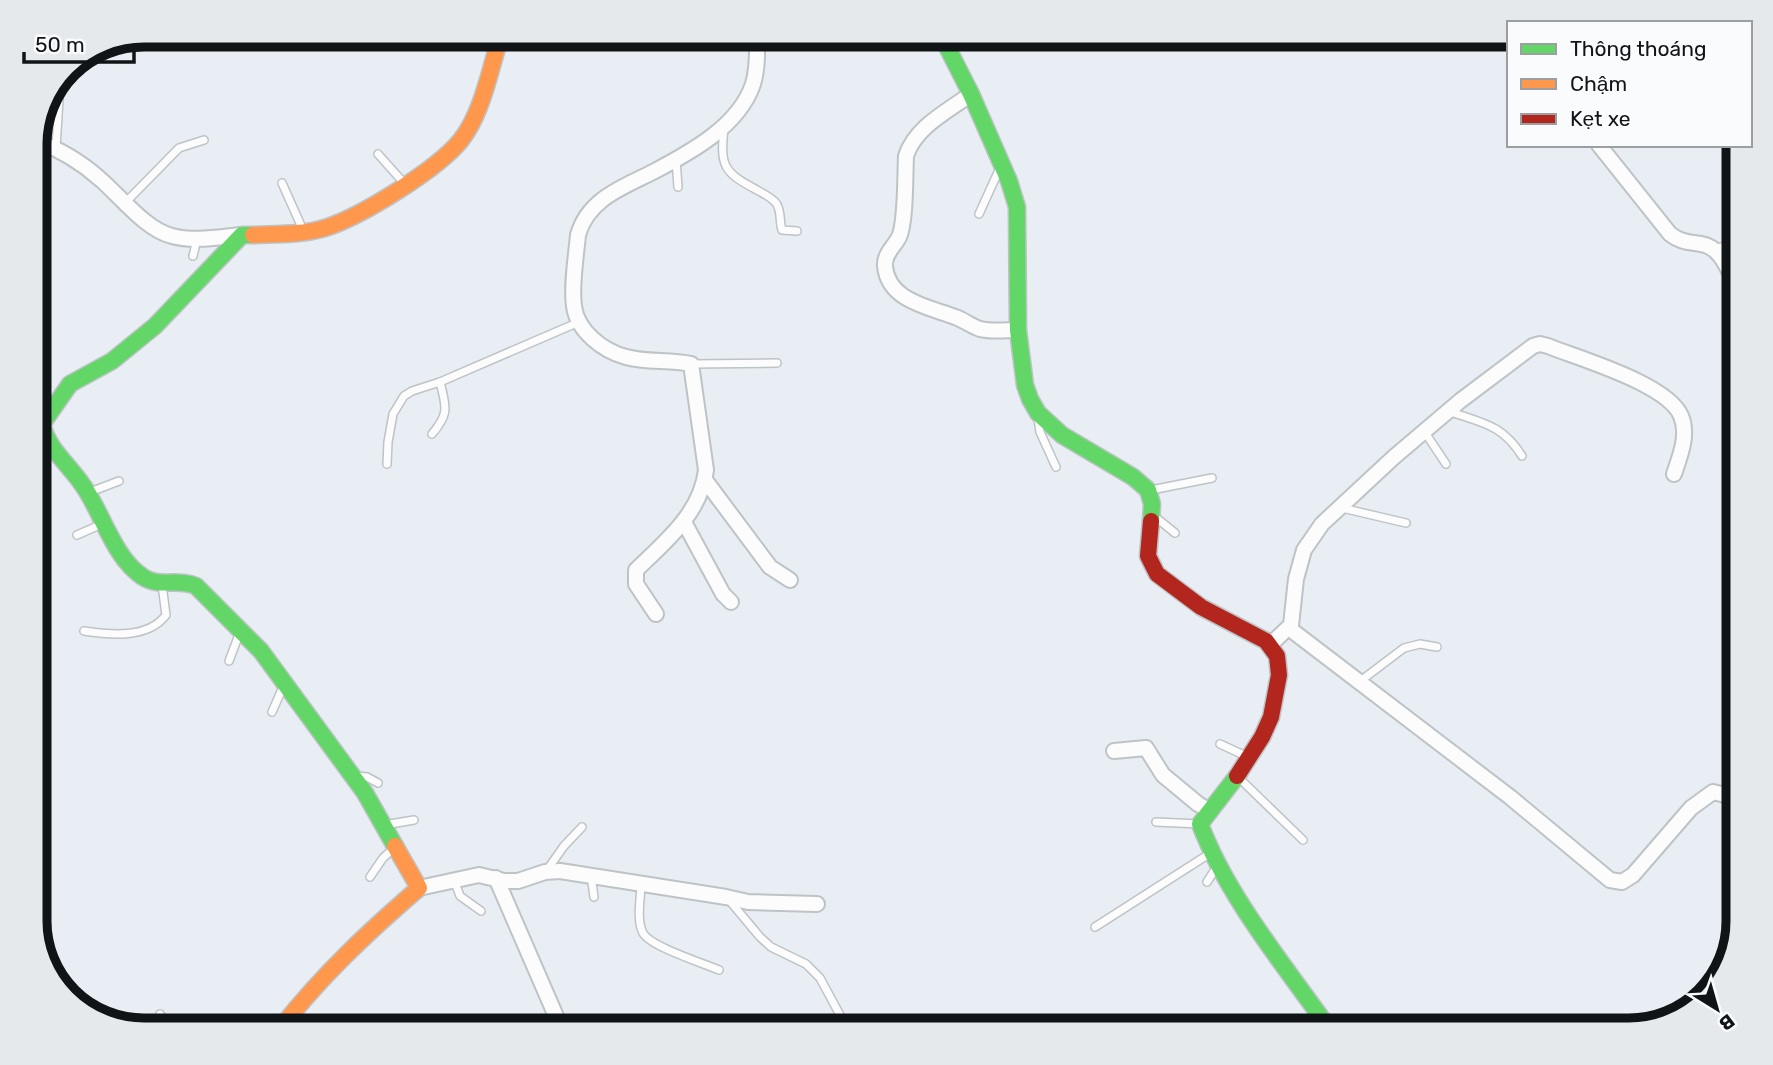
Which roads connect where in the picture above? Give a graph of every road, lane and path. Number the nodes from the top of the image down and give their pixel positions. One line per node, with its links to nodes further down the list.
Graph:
1 (497, 47): 17 (street)
2 (757, 47): 8 (street)
3 (947, 47): 6 (street)
4 (1195, 47): 5 (path)
5 (1196, 50)
6 (971, 93): 15 (street); 30 (street)
7 (59, 98): 12 (lane)
8 (724, 126): 14 (street); 21 (lane)
9 (204, 140): 19 (lane)
10 (47, 145): 12 (street)
11 (1601, 147): 26 (street)
12 (56, 148): 19 (street)
13 (378, 154): 17 (lane)
14 (676, 159): 18 (lane); 29 (street)
15 (1002, 164): 20 (lane); 30 (street)
16 (282, 183): 22 (lane)
17 (404, 183): 22 (street)
18 (678, 187)
19 (127, 202): 24 (street)
20 (979, 214)
21 (797, 231)
22 (303, 232): 23 (street)
23 (242, 235): 24 (street); 36 (street)
24 (197, 239): 27 (lane)
25 (1726, 245): 26 (lane)
26 (1713, 248): 28 (street)
27 (193, 256)
28 (1726, 266)
29 (579, 322): 32 (street); 33 (lane)
30 (1018, 330): 35 (street)
31 (777, 363): 32 (lane)
32 (691, 364): 46 (street)
33 (440, 383): 38 (lane); 41 (lane)
34 (1448, 411): 37 (street); 40 (lane); 44 (street)
35 (1038, 413): 43 (lane); 48 (street)
36 (47, 414)
37 (1424, 431): 42 (lane); 50 (street)
38 (432, 434)
39 (47, 438): 49 (street)
40 (1522, 456)
41 (387, 464)
42 (1446, 464)
43 (1056, 467)
44 (1674, 474)
45 (1212, 478): 48 (lane)
46 (705, 480): 52 (street); 57 (street)
47 (119, 481): 49 (lane)
48 (1148, 490): 51 (street)
49 (88, 493): 53 (street)
50 (1339, 507): 54 (lane); 61 (street)
51 (1151, 514): 55 (lane); 64 (street)
52 (684, 522): 59 (street); 60 (street)
53 (105, 523): 56 (lane); 58 (street)
54 (1406, 523)
55 (1175, 533)
56 (77, 535)
57 (790, 580)
58 (162, 582): 62 (lane); 63 (street)
59 (731, 602)
60 (656, 614)
61 (1290, 629): 64 (street); 67 (street)
62 (84, 631)
63 (240, 631): 66 (lane); 68 (street)
64 (1270, 645): 72 (street)
65 (1437, 647): 67 (lane)
66 (229, 661)
67 (1359, 682): 76 (street)
68 (285, 683): 69 (lane); 73 (street)
69 (272, 712)
70 (1220, 744): 72 (lane)
71 (1114, 751): 77 (street)
72 (1250, 758): 74 (street)
73 (353, 776): 75 (lane); 80 (street)
74 (1238, 776): 77 (street); 82 (lane)
75 (378, 783)
76 (1726, 796)
77 (1205, 817): 79 (lane); 84 (street)
78 (414, 820): 80 (lane)
79 (1156, 822)
80 (383, 825): 83 (street)
81 (582, 827): 85 (lane)
82 (1303, 840)
83 (394, 847): 87 (lane); 92 (street)
84 (1215, 859): 90 (lane); 97 (lane); 104 (street)
85 (545, 872): 86 (street); 88 (street)
86 (592, 875): 91 (street); 93 (lane)
87 (370, 877)
88 (496, 878): 89 (street); 102 (street)
89 (454, 879): 92 (street); 96 (lane)
90 (1207, 882)
91 (641, 883): 94 (street); 98 (lane)
92 (419, 888): 101 (street)
93 (594, 897)
94 (726, 897): 95 (street); 103 (lane)
95 (817, 904)
96 (481, 911)
97 (1095, 927)
98 (719, 970)
99 (160, 1014): 100 (lane)
100 (162, 1018)
101 (288, 1018)
102 (557, 1018)
103 (842, 1018)
104 (1321, 1018)

